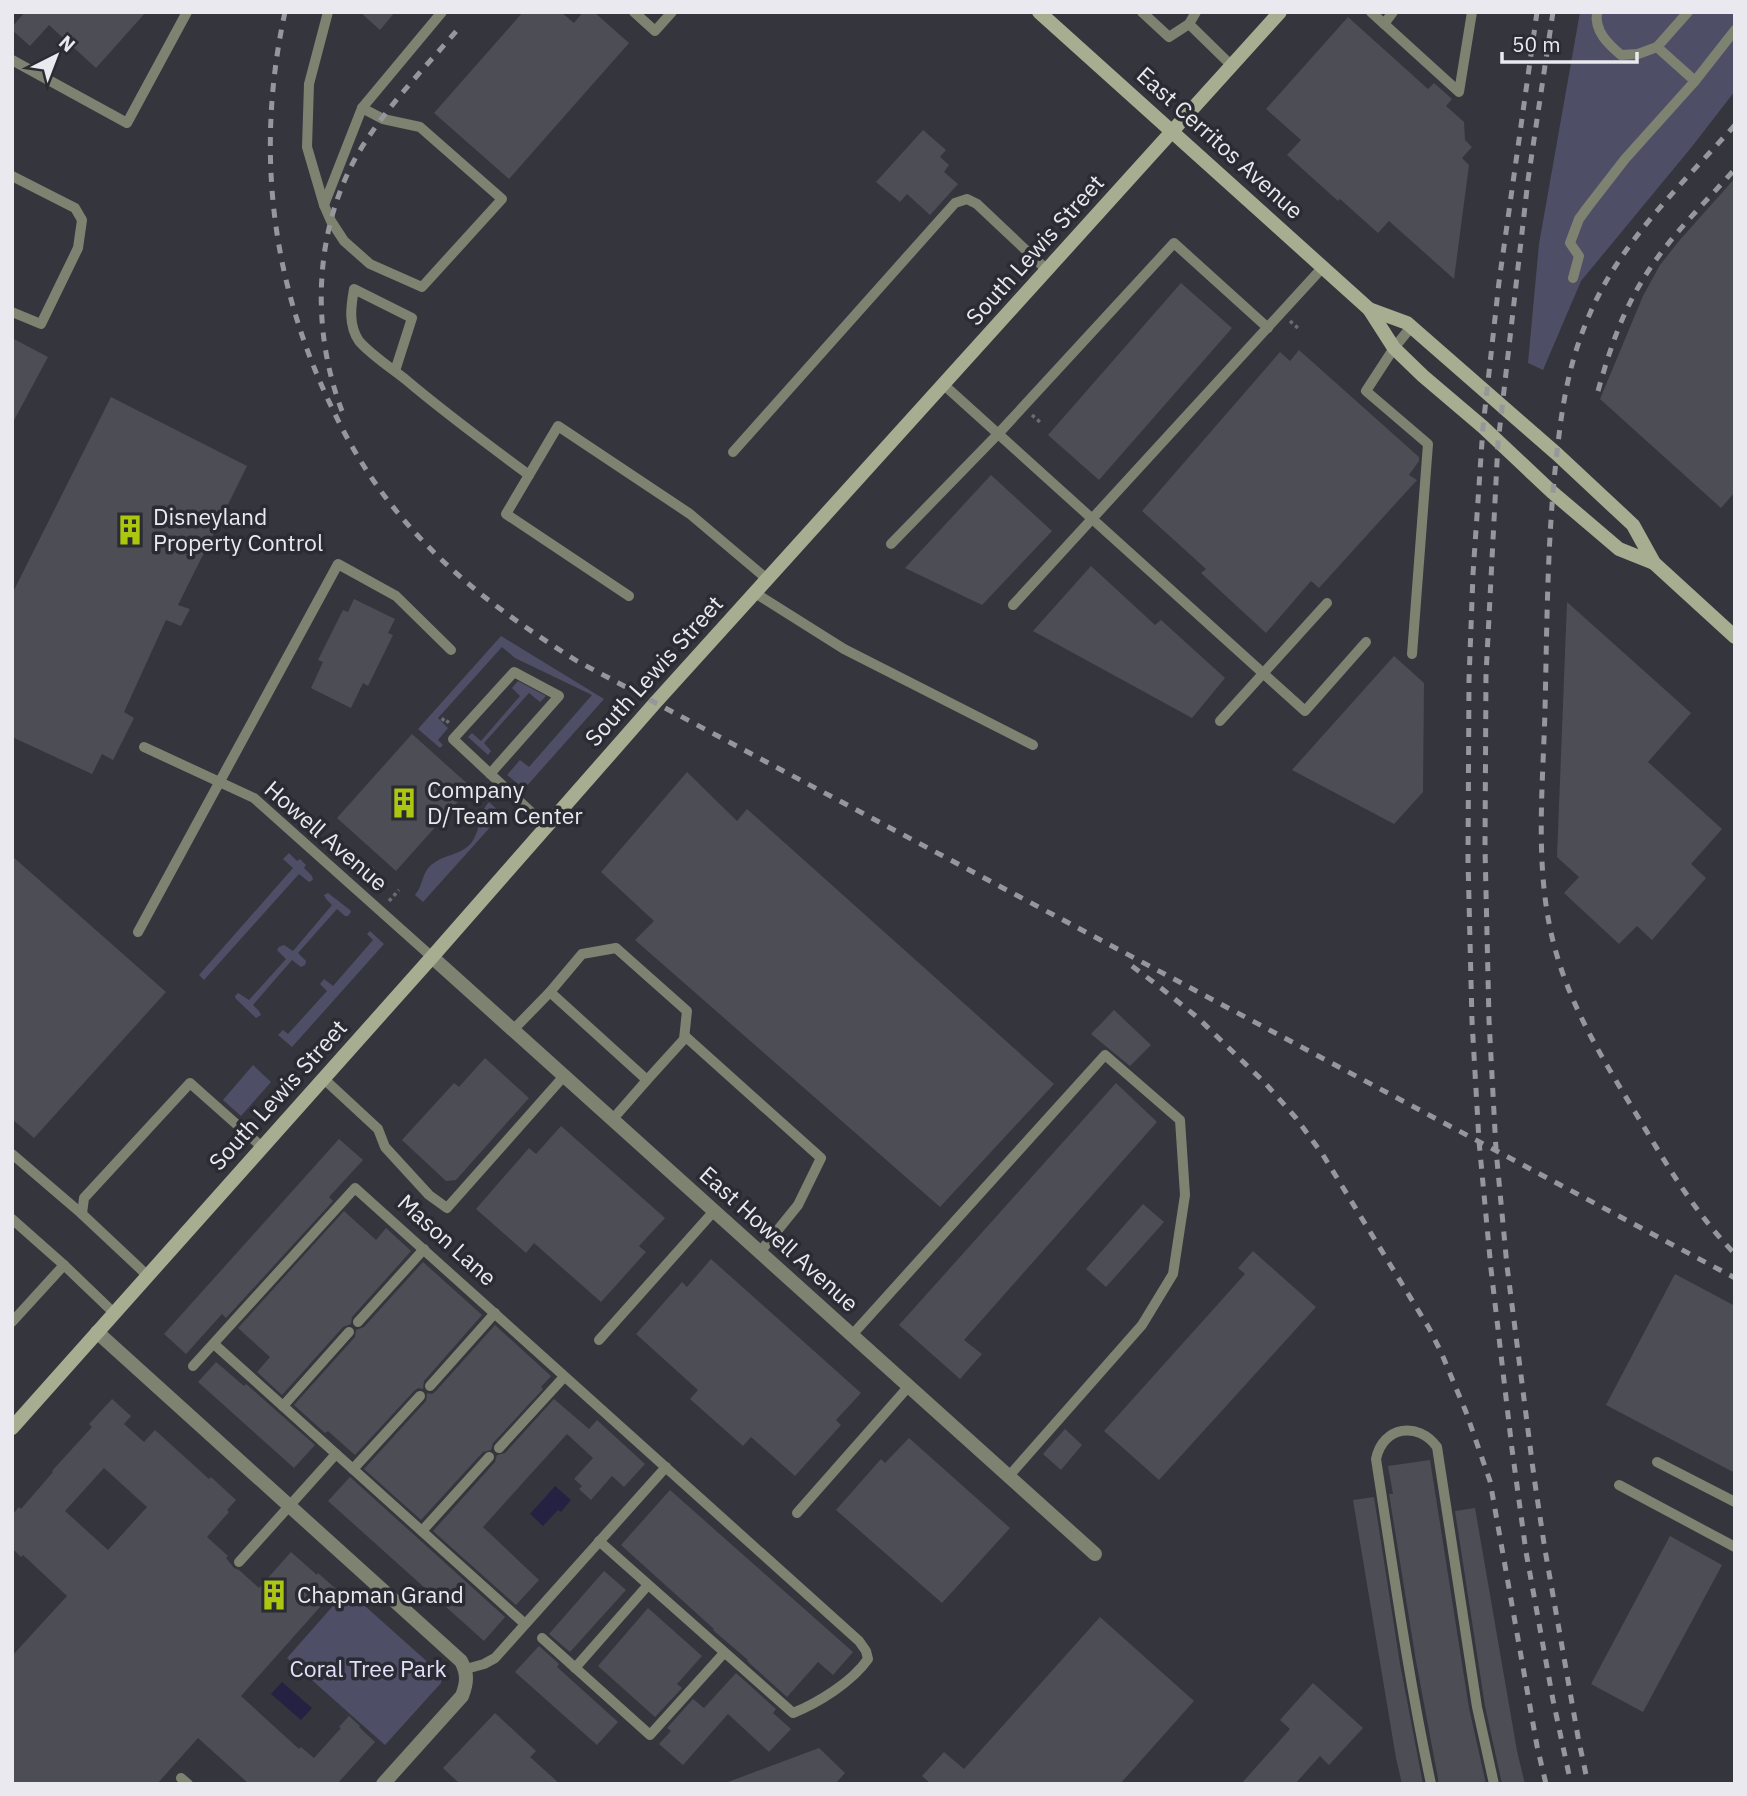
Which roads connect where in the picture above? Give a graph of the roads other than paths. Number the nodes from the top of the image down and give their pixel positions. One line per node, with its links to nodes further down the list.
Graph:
1 (187, 12): 19 (lane)
2 (328, 12): 25 (lane)
3 (442, 12): 22 (lane)
4 (634, 12): 5 (lane)
5 (672, 12)
6 (1040, 12): 23 (main road, East Cerritos Avenue)
7 (1142, 12): 15 (lane)
8 (1196, 12): 15 (lane)
9 (1280, 12): 20 (main road, South Lewis Street)
10 (1371, 12): 16 (lane)
11 (1393, 12): 16 (lane)
12 (1472, 12): 16 (lane)
13 (1597, 12): 18 (lane)
14 (1688, 12): 18 (lane)
15 (1189, 24): 20 (lane)
16 (1384, 24)
17 (1735, 30): 21 (lane)
18 (1657, 47): 21 (lane)
19 (12, 60)
20 (1232, 66): 23 (main road, South Lewis Street)
21 (1695, 81): 28 (lane)
22 (362, 107): 25 (lane); 25 (lane)
23 (1172, 132): 26 (main road, East Cerritos Avenue); 27 (main road, South Lewis Street)
24 (12, 176): 30 (lane)
25 (324, 205)
26 (1323, 267): 29 (main road, East Cerritos Avenue); 32 (lane)
27 (1047, 270): 35 (main road, South Lewis Street); 37 (lane)
28 (1573, 278)
29 (1369, 309): 31 (main road, East Cerritos Avenue); 33 (main road, East Cerritos Avenue)
30 (12, 312)
31 (1411, 327): 33 (lane); 41 (main road, East Cerritos Avenue)
32 (1268, 328): 36 (lane); 39 (lane)
33 (1394, 348): 41 (main road, East Cerritos Avenue); 50 (lane)
34 (395, 371): 34 (lane); 38 (lane)
35 (944, 385): 36 (lane); 42 (main road, South Lewis Street)
36 (998, 434): 39 (lane); 40 (lane)
37 (733, 452)
38 (528, 475): 42 (lane); 44 (lane)
39 (1092, 519): 46 (lane); 51 (lane)
40 (891, 544)
41 (1654, 563): 47 (main road, East Cerritos Avenue)
42 (767, 579): 43 (main road, South Lewis Street)
43 (755, 593): 53 (lane); 57 (main road, South Lewis Street)
44 (629, 596)
45 (1327, 603): 51 (lane)
46 (1013, 605)
47 (1735, 637)
48 (1366, 642): 51 (lane)
49 (451, 650): 56 (lane)
50 (1412, 654)
51 (1263, 674): 52 (lane)
52 (1220, 721)
53 (1033, 745)
54 (144, 747): 56 (lane, Howell Avenue)
55 (490, 774): 55 (lane); 57 (lane)
56 (220, 782): 58 (lane); 59 (lane, Howell Avenue)
57 (547, 827): 59 (main road, South Lewis Street)
58 (138, 932)
59 (432, 957): 61 (street, East Howell Avenue); 64 (main road, South Lewis Street)
60 (550, 992): 61 (lane); 62 (lane); 65 (lane)
61 (513, 1030): 63 (street, East Howell Avenue)
62 (684, 1039): 65 (lane); 73 (lane)
63 (564, 1076): 64 (lane); 66 (street, East Howell Avenue)
64 (324, 1079): 67 (main road, South Lewis Street)
65 (647, 1080): 66 (lane)
66 (612, 1120): 69 (street, East Howell Avenue)
67 (262, 1147): 70 (lane); 75 (main road, South Lewis Street)
68 (12, 1154): 70 (lane)
69 (714, 1210): 73 (street, East Howell Avenue); 83 (lane)
70 (82, 1214): 75 (lane)
71 (12, 1219): 74 (lane)
72 (424, 1249): 77 (lane, Mason Lane); 79 (lane); 84 (lane, Mason Lane)
73 (760, 1252): 82 (street, East Howell Avenue)
74 (64, 1265): 76 (lane); 78 (lane)
75 (148, 1276): 76 (main road, South Lewis Street)
76 (114, 1313): 80 (main road, South Lewis Street)
77 (495, 1313): 86 (lane, Mason Lane); 87 (lane)
78 (12, 1322)
79 (358, 1322)
80 (97, 1332): 91 (main road, South Lewis Street); 101 (street)
81 (349, 1332): 90 (lane)
82 (852, 1335): 88 (street, East Howell Avenue); 98 (lane)
83 (599, 1340)
84 (214, 1344): 85 (lane, Mason Lane); 90 (lane)
85 (194, 1366)
86 (564, 1377): 92 (lane); 96 (lane, Mason Lane)
87 (430, 1386)
88 (909, 1386): 98 (street, East Howell Avenue); 102 (lane)
89 (420, 1396): 97 (lane)
90 (283, 1406): 93 (lane)
91 (12, 1428)
92 (499, 1448)
93 (336, 1454): 97 (lane); 101 (lane)
94 (489, 1457): 103 (lane)
95 (1657, 1462): 100 (lane)
96 (666, 1467): 104 (lane); 111 (lane, Mason Lane)
97 (353, 1469): 103 (lane)
98 (1009, 1476): 106 (street, East Howell Avenue)
99 (1619, 1485): 105 (lane)
100 (1735, 1502)
101 (290, 1505): 107 (lane); 113 (street)
102 (797, 1513)
103 (422, 1531): 109 (lane)
104 (599, 1541): 108 (lane, Mason Lane); 109 (lane)
105 (1735, 1547)
106 (1095, 1554)
107 (239, 1562)
108 (648, 1585): 111 (lane, Mason Lane); 112 (lane)
109 (525, 1624): 113 (lane)
110 (542, 1638): 112 (lane)
111 (724, 1653): 112 (lane)
112 (575, 1668)
113 (466, 1676): 114 (street)
114 (383, 1784)
115 (1431, 1784): 116 (lane)
116 (1494, 1784)

